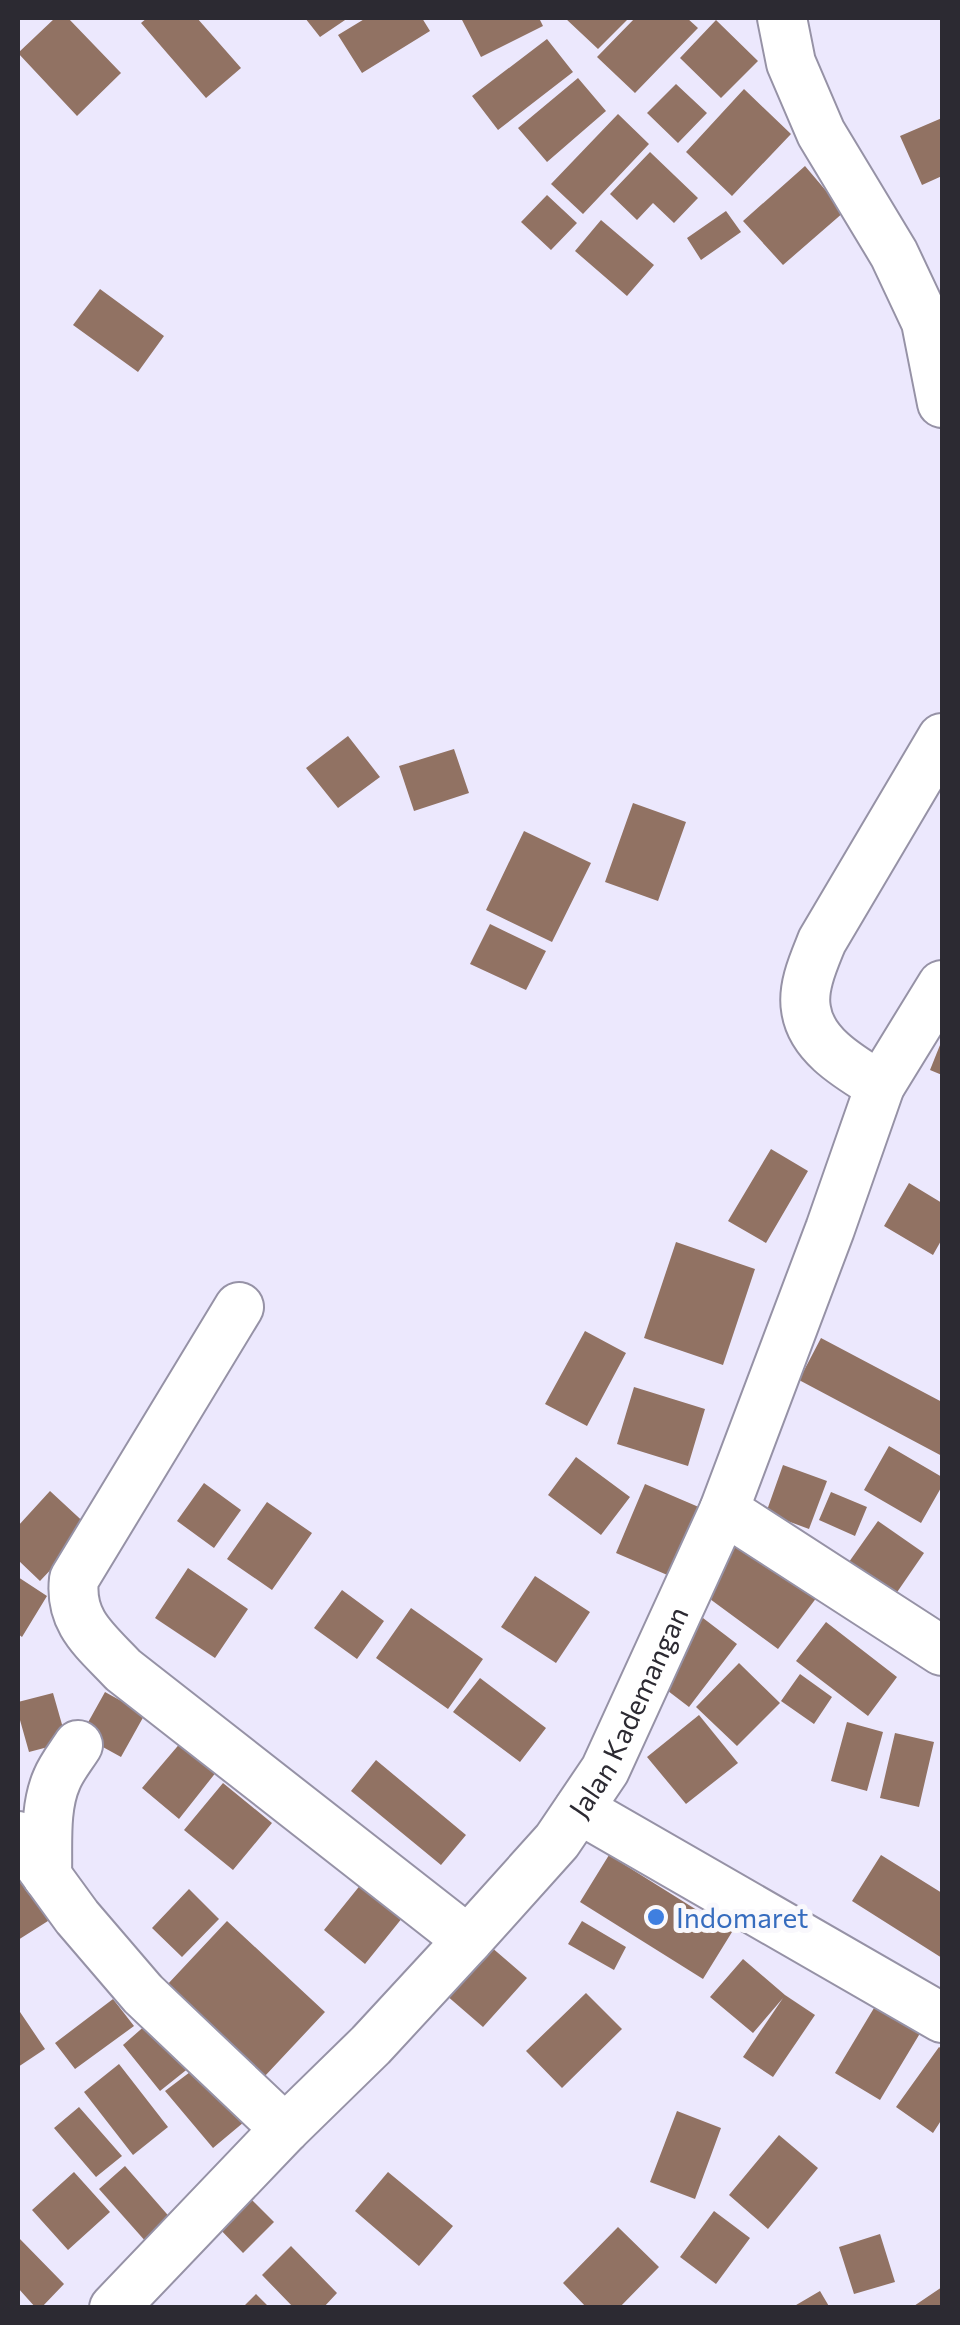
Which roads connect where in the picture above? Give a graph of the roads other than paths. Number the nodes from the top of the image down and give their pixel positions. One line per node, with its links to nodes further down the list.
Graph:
1 (782, 18): 2 (street)
2 (942, 403)
3 (942, 738): 5 (street)
4 (942, 985): 5 (street, Jalan Kademangan)
5 (880, 1086): 7 (street, Jalan Kademangan)
6 (239, 1307): 13 (street)
7 (724, 1510): 8 (street); 10 (street, Jalan Kademangan)
8 (942, 1652)
9 (78, 1745): 12 (street)
10 (579, 1810): 13 (street, Jalan Kademangan); 14 (street)
11 (18, 1836): 12 (street)
12 (47, 1876): 15 (street)
13 (468, 1940): 15 (street, Jalan Kademangan)
14 (942, 2018)
15 (285, 2128): 16 (street, Jalan Kademangan)
16 (114, 2308)

